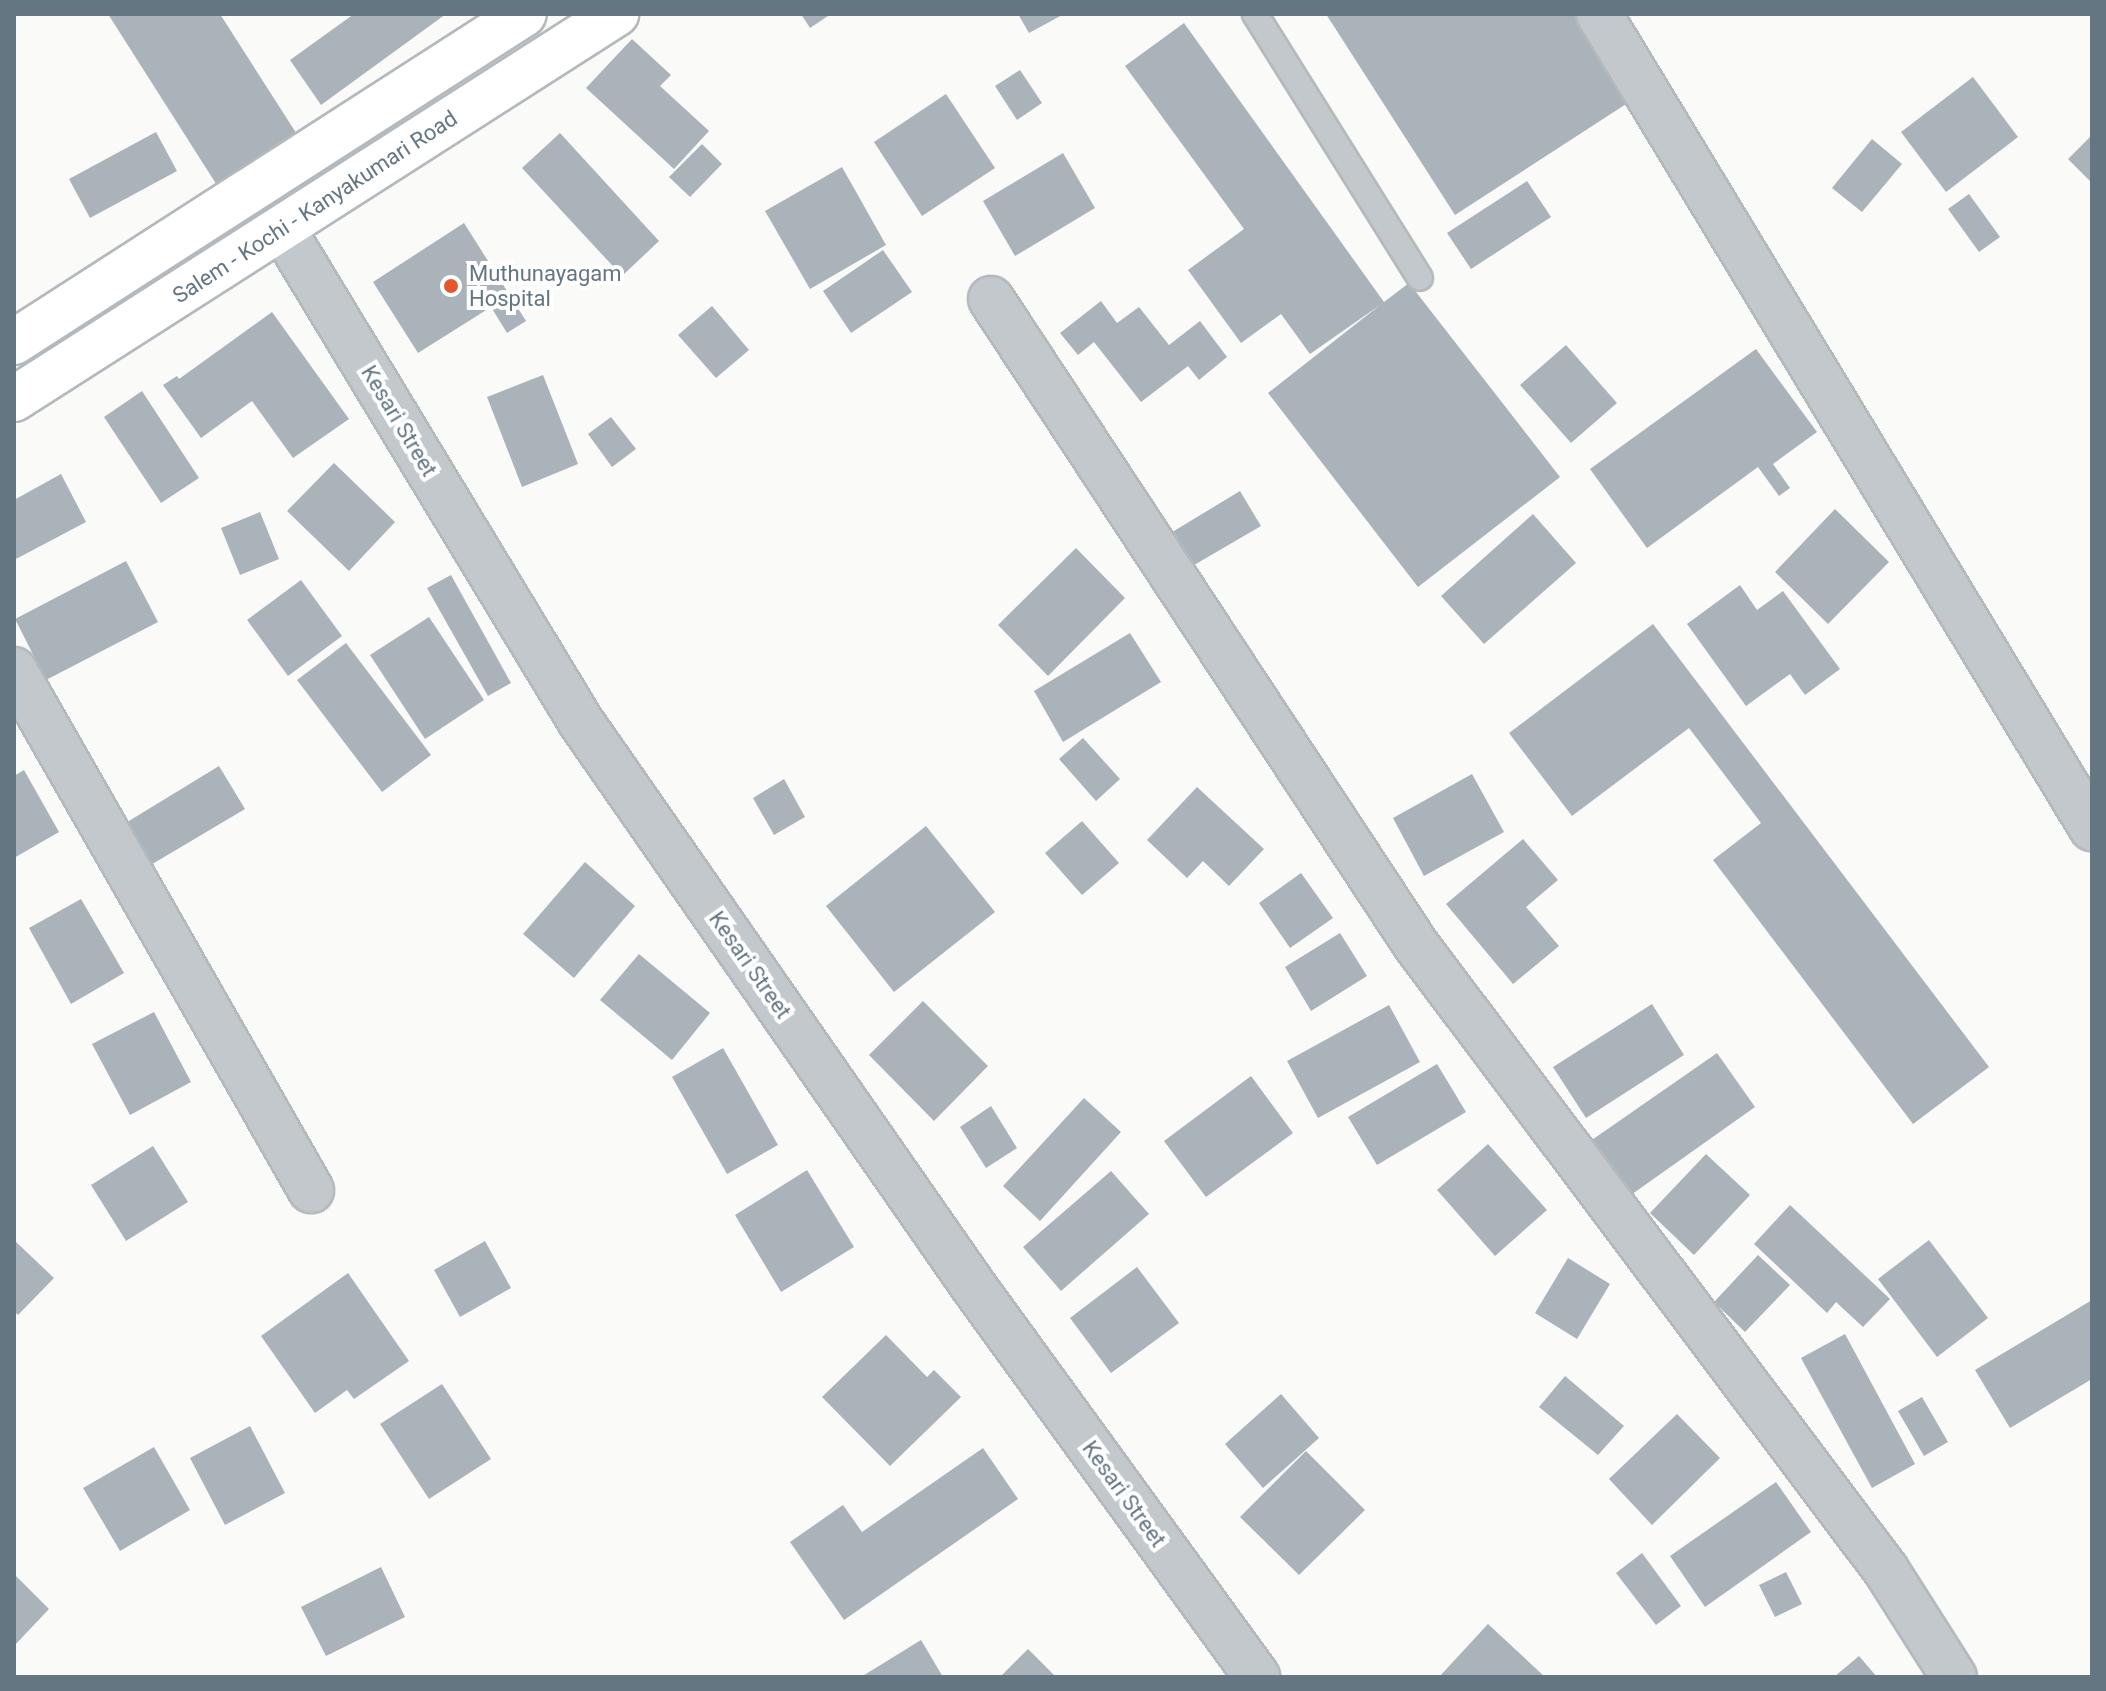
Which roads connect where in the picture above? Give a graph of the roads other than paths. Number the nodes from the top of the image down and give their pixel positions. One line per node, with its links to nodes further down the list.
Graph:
1 (524, 14): 8 (highway)
2 (616, 14): 5 (highway, Salem - Kochi - Kanyakumari Road)
3 (1255, 14): 6 (lane)
4 (1599, 14): 11 (street)
5 (282, 228): 9 (highway, Salem - Kochi - Kanyakumari Road); 13 (street, Kesari Street)
6 (1420, 278)
7 (991, 299): 14 (street)
8 (14, 342)
9 (14, 399)
10 (14, 670): 12 (street)
11 (2092, 828)
12 (311, 1190)
13 (1257, 1677)
14 (1954, 1677)

